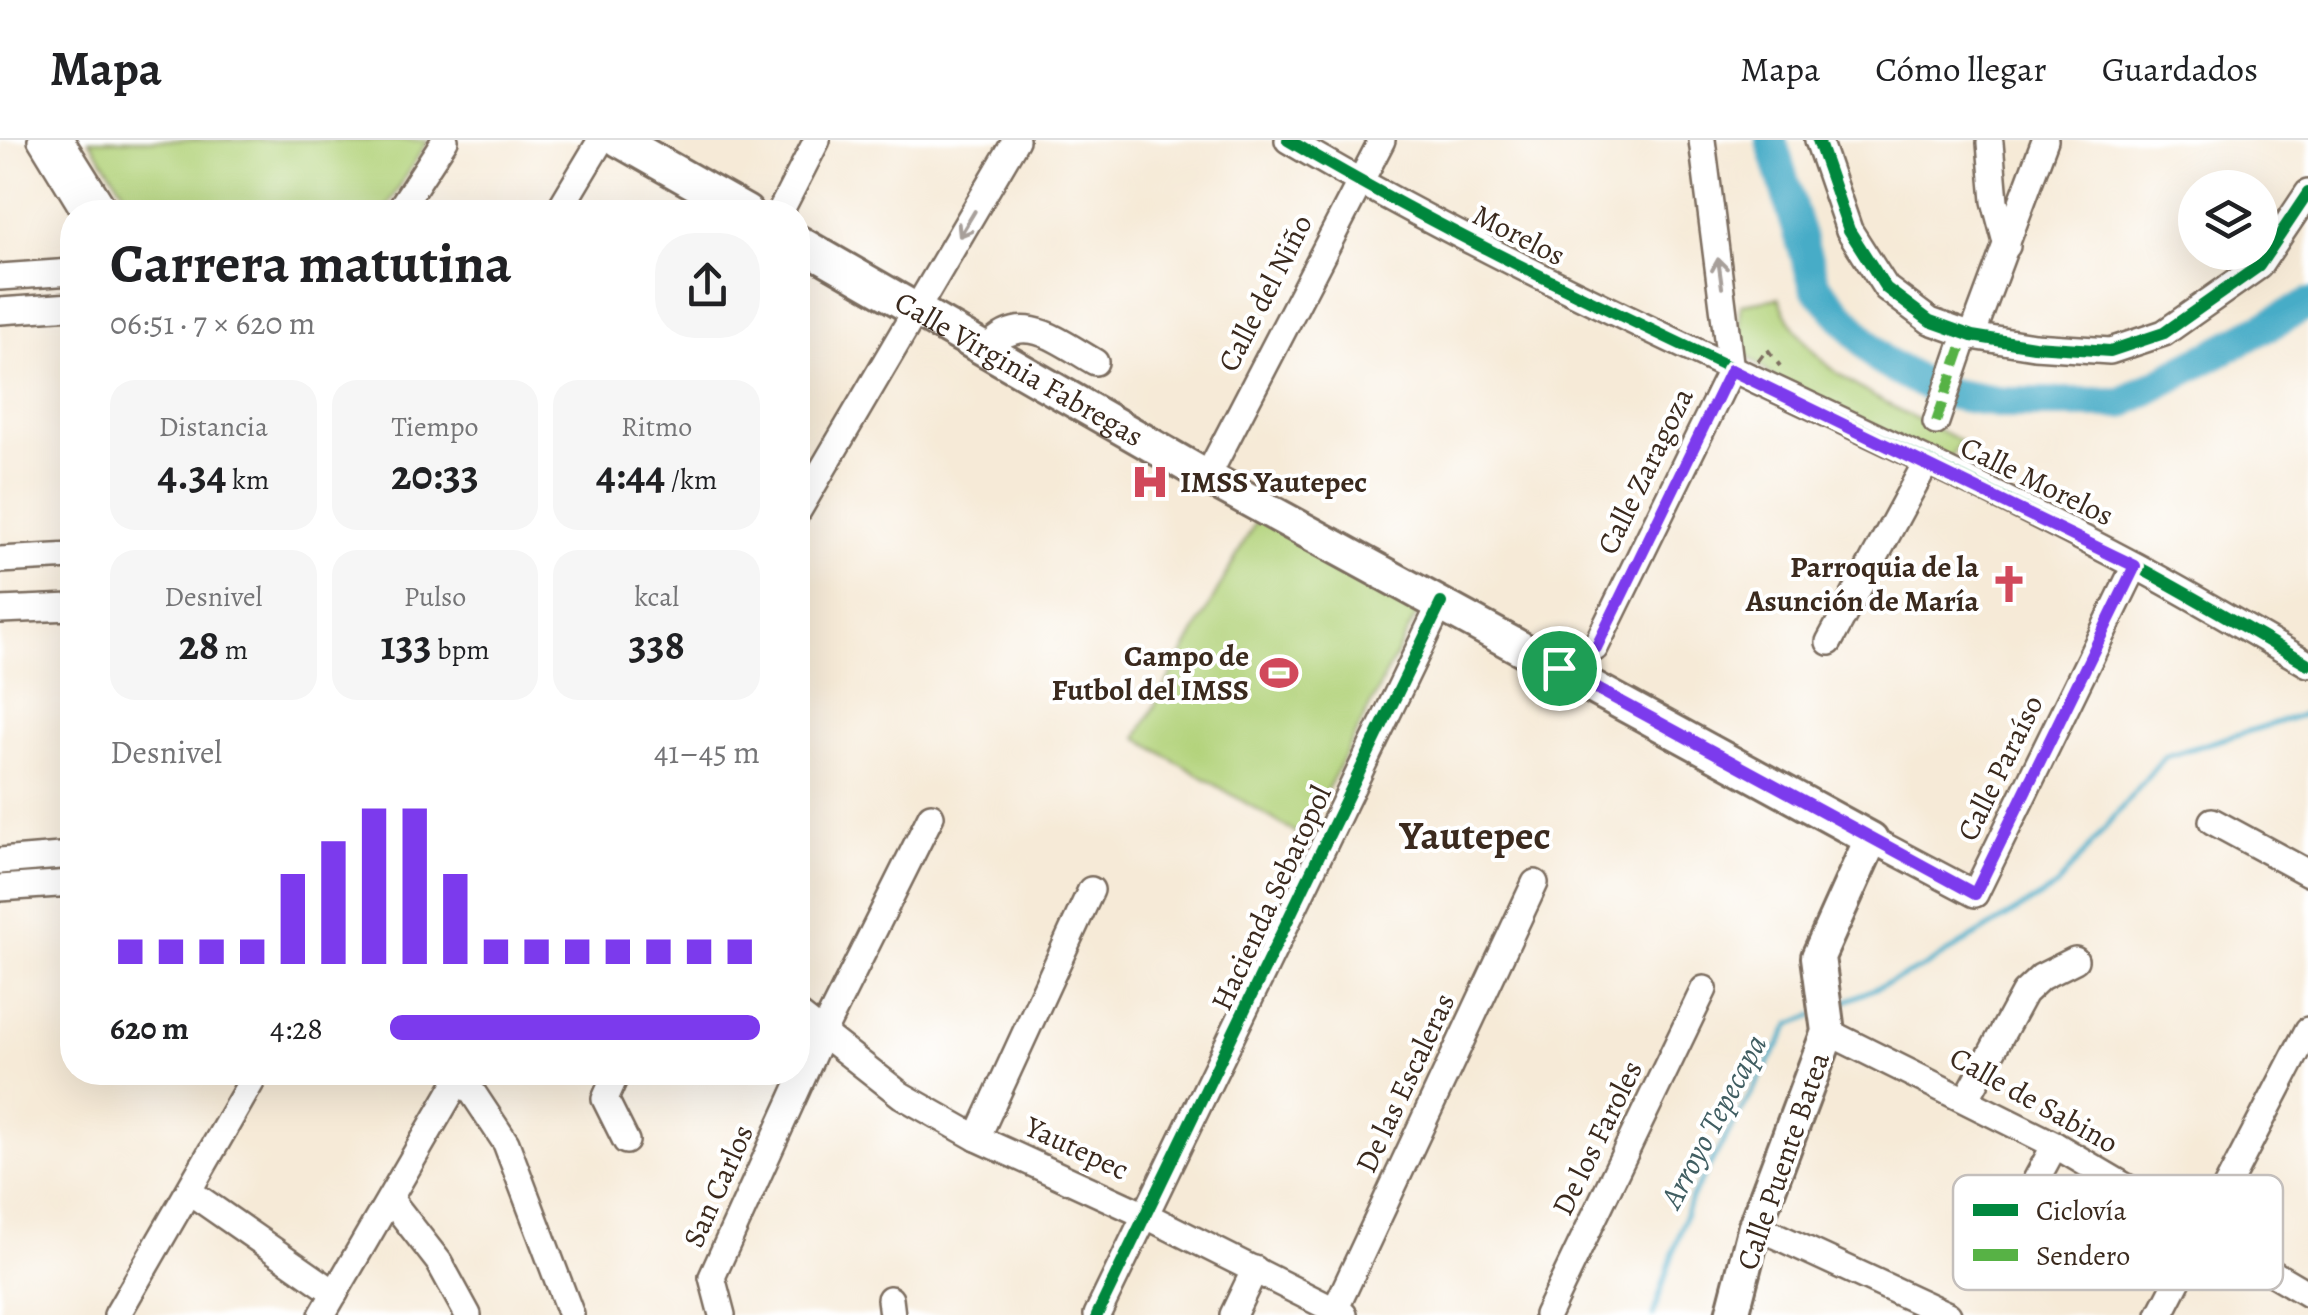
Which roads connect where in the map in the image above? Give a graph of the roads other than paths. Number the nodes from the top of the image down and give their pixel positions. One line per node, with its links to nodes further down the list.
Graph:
1 (42, 140): 16 (street)
2 (61, 140): 17 (street)
3 (445, 140): 18 (street)
4 (601, 140): 19 (street)
5 (618, 140): 20 (main road)
6 (817, 140): 21 (street)
7 (1016, 140): 27 (street, one-way to 27)
8 (1288, 140): 14 (street, Morelos)
9 (1382, 140): 14 (street, Calle del Niño)
10 (1702, 140): 32 (street, Calle Zaragoza, one-way to 10)
11 (1818, 140): 29 (street)
12 (2044, 140): 22 (street)
13 (1990, 143): 22 (street)
14 (1359, 182): 32 (street, Morelos); 35 (street, Calle del Niño)
15 (2307, 197): 29 (street)
16 (79, 200)
17 (98, 200)
18 (406, 200)
19 (565, 200)
20 (725, 200)
21 (786, 200)
22 (2007, 246): 29 (street)
23 (810, 249): 27 (main road, Calle Virginia Fabregas)
24 (60, 273): 25 (street)
25 (0, 277)
26 (60, 307): 28 (street)
27 (917, 308): 30 (main road, Calle Virginia Fabregas); 36 (street)
28 (0, 311)
29 (1967, 342): 33 (street)
30 (988, 348): 31 (street); 35 (main road, Calle Virginia Fabregas)
31 (1095, 362)
32 (1731, 370): 34 (street, Calle Morelos); 44 (street, Calle Zaragoza)
33 (1936, 422)
34 (1926, 463): 39 (street, Calle Morelos); 43 (street)
35 (1206, 477): 40 (main road, Calle Virginia Fabregas)
36 (810, 491)
37 (60, 557): 38 (street)
38 (0, 560)
39 (2135, 566): 45 (street, Calle Morelos); 50 (street, Calle Paraíso)
40 (1441, 603): 46 (main road, Calle Virginia Fabregas); 79 (street, Hacienda Sebatopol)
41 (60, 608): 42 (street)
42 (0, 610)
43 (1829, 642)
44 (1596, 648): 46 (street); 47 (street, Calle Zaragoza)
45 (2308, 664)
46 (1559, 668): 47 (main road, Calle Virginia Fabregas)
47 (1593, 688): 50 (main road, Calle Virginia Fabregas)
48 (931, 816): 63 (street, San Carlos)
49 (2212, 821): 53 (street)
50 (1871, 839): 61 (main road, Calle Puente Batea)
51 (60, 856): 52 (street)
52 (0, 860)
53 (2308, 873)
54 (1534, 883): 86 (street, De las Escaleras)
55 (60, 884): 56 (street)
56 (0, 888)
57 (1090, 890): 71 (street)
58 (2075, 960): 70 (street)
59 (1704, 989): 93 (street, De los Faroles)
60 (810, 1023): 63 (street, Yautepec)
61 (1828, 1024): 70 (street, Calle de Sabino); 80 (main road, Calle Puente Batea)
62 (2308, 1030): 76 (street)
63 (823, 1032): 64 (street, San Carlos); 71 (street, Yautepec)
64 (810, 1061)
65 (250, 1085): 77 (street)
66 (455, 1085): 78 (street)
67 (468, 1085): 89 (street)
68 (611, 1085): 72 (street)
69 (799, 1085): 90 (street, San Carlos)
70 (1967, 1098): 73 (street, Calle de Sabino)
71 (977, 1138): 79 (street, Yautepec)
72 (626, 1142)
73 (2055, 1145): 74 (street); 75 (street, Calle de Sabino)
74 (2039, 1175)
75 (2104, 1175)
76 (2232, 1175)
77 (190, 1192): 85 (street); 87 (street)
78 (390, 1200): 85 (street); 88 (street)
79 (1148, 1216): 81 (street, Yautepec); 91 (street, Hacienda Sebatopol)
80 (1756, 1226): 94 (main road, Calle Puente Batea); 95 (street)
81 (1255, 1269): 86 (street, Yautepec); 92 (street)
82 (2283, 1280): 84 (street, Calle de Sabino)
83 (2173, 1290): 96 (street)
84 (2308, 1294)
85 (328, 1304)
86 (1340, 1313)
87 (117, 1315)
88 (468, 1315)
89 (571, 1315)
90 (722, 1315)
91 (1097, 1315)
92 (1232, 1315)
93 (1548, 1315)
94 (1732, 1315)
95 (1948, 1315)
96 (2160, 1315)

